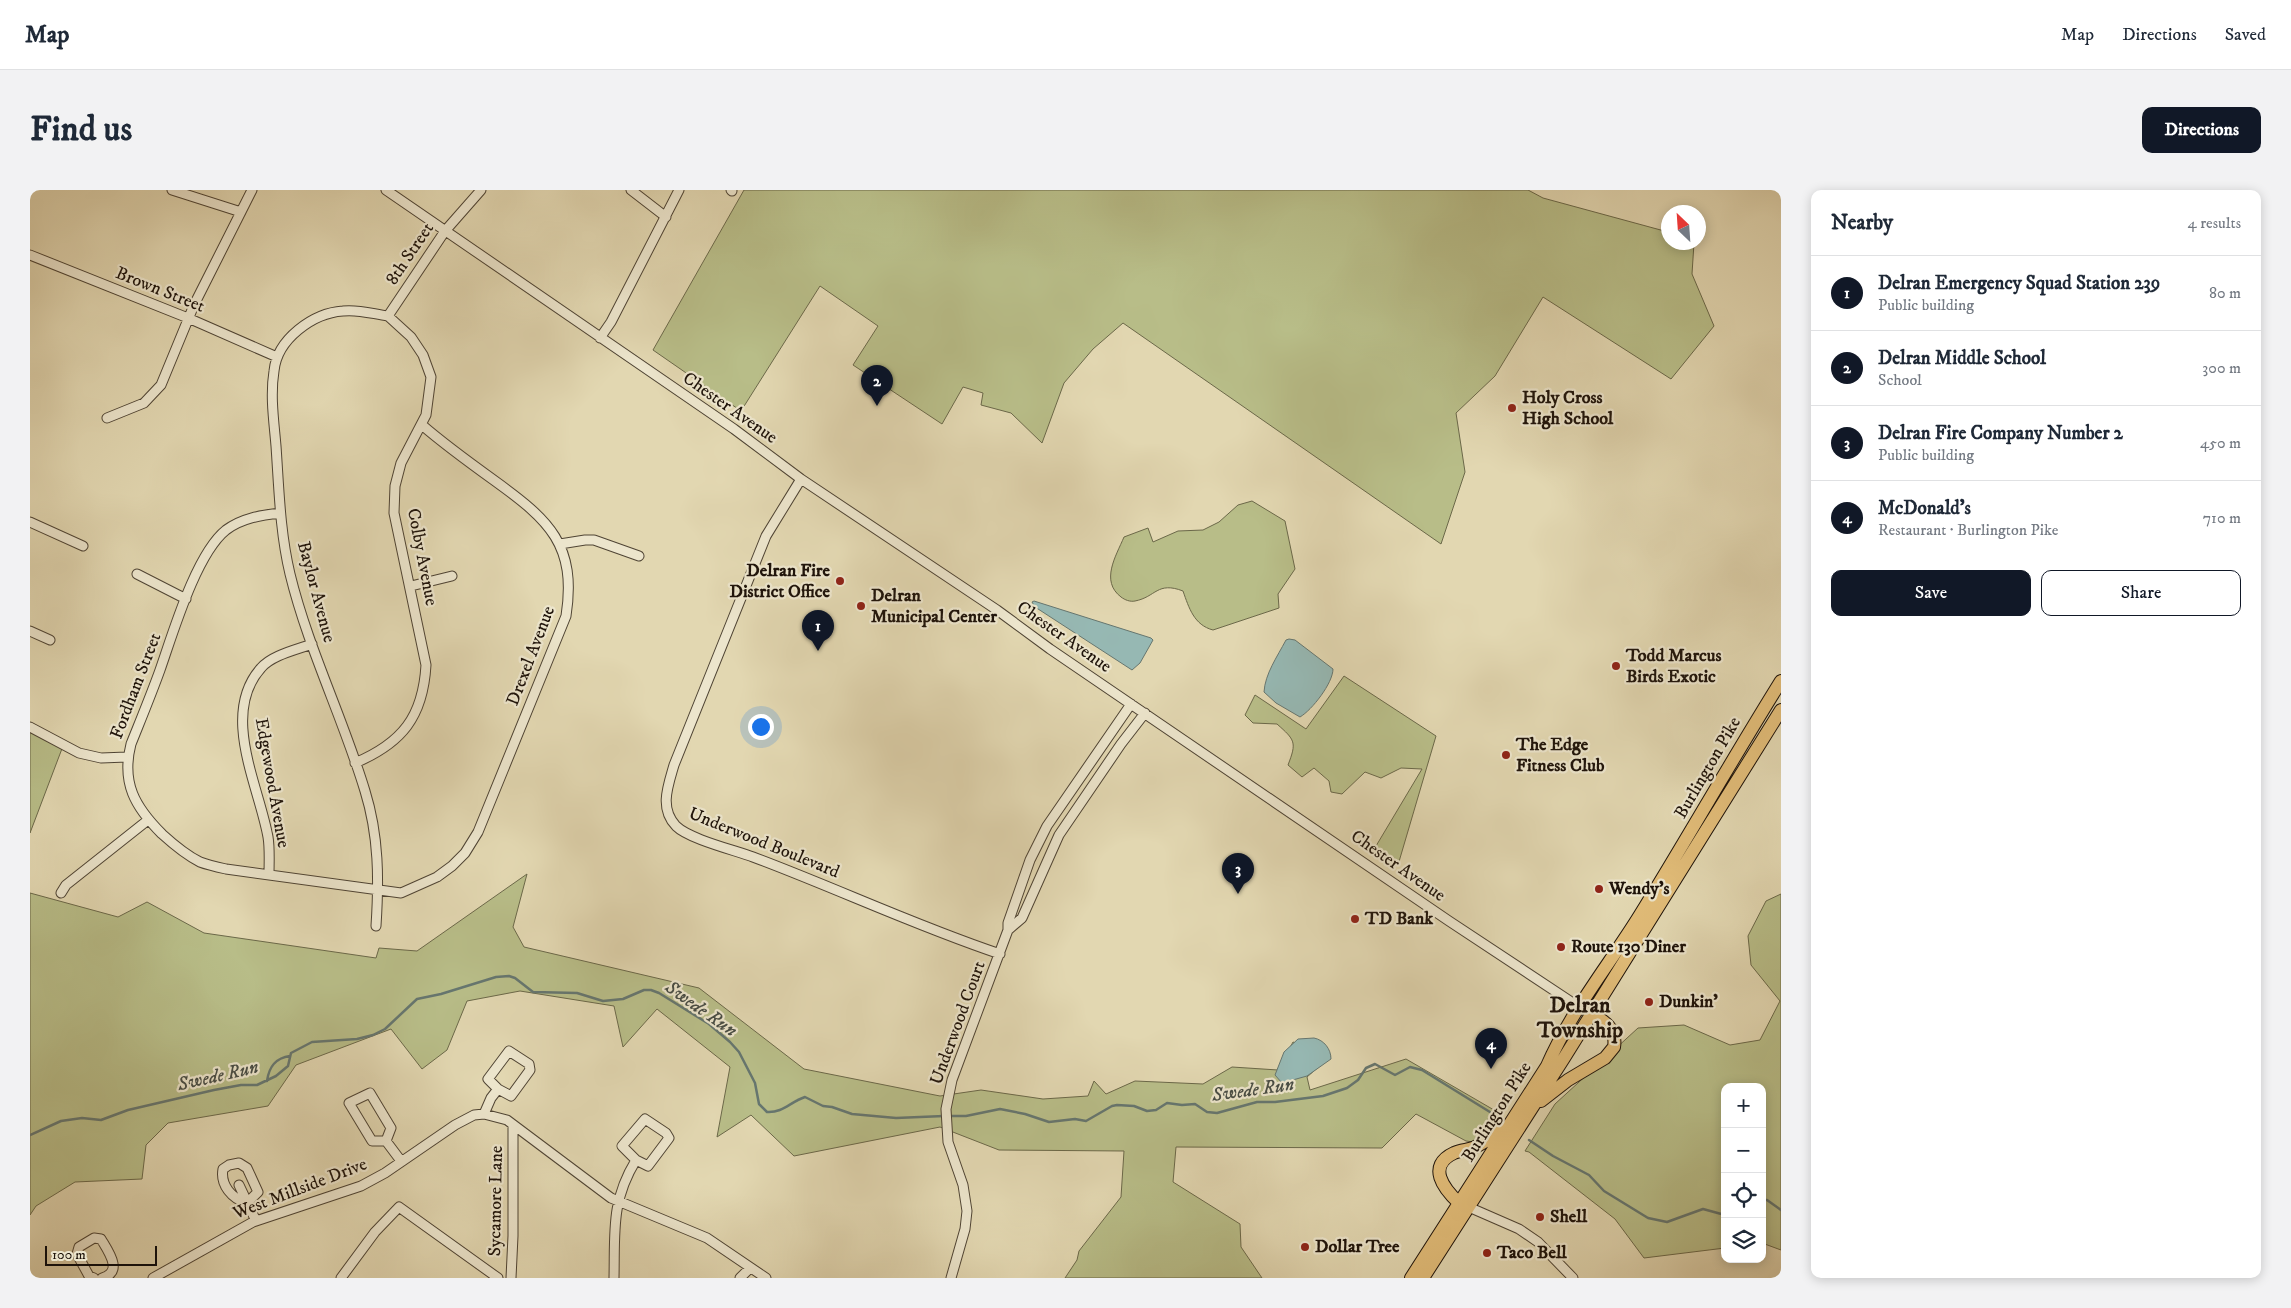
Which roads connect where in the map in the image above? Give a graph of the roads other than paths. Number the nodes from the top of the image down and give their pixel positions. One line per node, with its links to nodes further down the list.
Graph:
1 (172, 190): 7 (street)
2 (252, 190): 7 (street)
3 (386, 190): 9 (street, Chester Avenue)
4 (481, 190): 9 (street, 8th Street)
5 (631, 190): 8 (street)
6 (679, 190): 8 (street)
7 (241, 212): 12 (street)
8 (666, 217): 13 (street)
9 (445, 231): 11 (street, 8th Street); 13 (street, Chester Avenue)
10 (30, 255): 12 (street, Brown Street)
11 (388, 316): 14 (street, Baylor Avenue); 16 (street, Colby Avenue)
12 (188, 318): 14 (street, Brown Street); 15 (street)
13 (600, 338): 17 (street, Chester Avenue)
14 (278, 357): 18 (street, Baylor Avenue)
15 (107, 418)
16 (422, 425): 20 (street, Drexel Avenue); 25 (street, Colby Avenue)
17 (801, 479): 31 (street, Chester Avenue); 43 (street, Underwood Boulevard)
18 (280, 513): 26 (street, Fordham Street); 29 (street, Baylor Avenue)
19 (30, 522): 21 (street)
20 (560, 544): 22 (street); 39 (street, Drexel Avenue)
21 (83, 546)
22 (639, 556)
23 (137, 574): 26 (street)
24 (452, 576): 25 (street)
25 (411, 586): 36 (street, Colby Avenue)
26 (186, 598): 35 (street, Fordham Street)
27 (30, 630): 28 (street)
28 (50, 640)
29 (312, 644): 36 (street, Baylor Avenue); 38 (street, Edgewood Avenue)
30 (1781, 681): 44 (highway, Burlington Pike)
31 (1131, 704): 33 (street, Chester Avenue); 42 (street)
32 (1781, 710): 45 (highway, Burlington Pike)
33 (1146, 713): 42 (street); 44 (street, Chester Avenue)
34 (30, 727): 35 (street)
35 (127, 758): 37 (street, Fordham Street)
36 (355, 763): 39 (street, Baylor Avenue)
37 (148, 820): 38 (street, Fordham Street); 40 (street)
38 (269, 875): 39 (street, Fordham Street)
39 (379, 891): 41 (street, Baylor Avenue)
40 (61, 893)
41 (376, 926)
42 (1008, 930): 43 (street)
43 (1000, 954): 69 (street, Underwood Court)
44 (1578, 1006): 45 (street, Chester Avenue); 49 (highway, Burlington Pike)
45 (1590, 1014): 47 (highway, Burlington Pike); 47 (highway)
46 (498, 1089): 46 (street); 48 (street)
47 (1533, 1107): 57 (highway, Burlington Pike)
48 (484, 1114): 50 (street); 53 (street, West Millside Drive)
49 (1511, 1124): 57 (highway, Burlington Pike); 57 (highway)
50 (513, 1125): 55 (street); 65 (street, Sycamore Lane)
51 (386, 1141): 51 (street); 53 (street)
52 (636, 1160): 52 (street); 55 (street)
53 (401, 1161): 58 (street, West Millside Drive)
54 (239, 1185): 56 (street)
55 (618, 1201): 59 (street); 66 (street)
56 (247, 1203): 56 (street); 58 (street)
57 (1464, 1205): 70 (highway, Burlington Pike); 71 (highway, Burlington Pike); 72 (street)
58 (256, 1221): 62 (street, West Millside Drive)
59 (750, 1268): 67 (street); 68 (street)
60 (94, 1278): 61 (street)
61 (106, 1278)
62 (153, 1278)
63 (341, 1278): 64 (street)
64 (498, 1278)
65 (510, 1278)
66 (614, 1278)
67 (740, 1278)
68 (766, 1278)
69 (951, 1278)
70 (1411, 1278)
71 (1423, 1278)
72 (1573, 1278)

